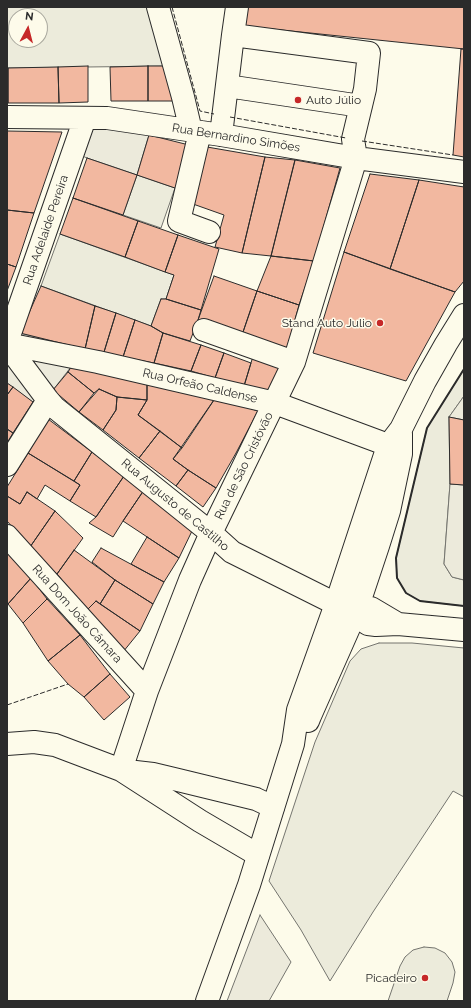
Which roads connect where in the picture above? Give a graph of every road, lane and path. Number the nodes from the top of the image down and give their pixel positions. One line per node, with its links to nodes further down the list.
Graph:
1 (158, 7): 8 (street)
2 (236, 7): 3 (street)
3 (233, 35): 4 (street); 5 (street)
4 (227, 86): 5 (street); 8 (street)
5 (361, 106): 9 (street)
6 (7, 117): 7 (street, Rua Bernardino Simões)
7 (85, 118): 8 (street, Rua Bernardino Simões); 14 (street, Rua Adelaide Pereira)
8 (204, 133): 9 (street, Rua Bernardino Simões); 11 (street)
9 (356, 158): 10 (street, Rua Bernardino Simões); 15 (street, Rua de São Cristóvão)
10 (464, 172)
11 (209, 232)
12 (464, 315): 18 (street)
13 (204, 330): 15 (street)
14 (7, 343): 16 (street); 17 (street, Rua Orfeão Caldense)
15 (294, 362): 17 (street, Rua de São Cristóvão)
16 (48, 400): 20 (street); 21 (street, Rua Augusto de Castilho)
17 (275, 403): 19 (street, Rua Orfeão Caldense); 21 (street, Rua de São Cristóvão)
18 (401, 429): 19 (street); 24 (street)
19 (388, 446): 23 (street)
20 (7, 465)
21 (211, 532): 23 (street, Rua Augusto de Castilho); 26 (street, Rua de São Cristóvão)
22 (7, 536): 26 (street, Rua Dom João Câmara)
23 (336, 604): 24 (street, Rua Augusto de Castilho); 28 (street)
24 (356, 612): 25 (street); 28 (street)
25 (464, 630)
26 (147, 691): 29 (street, Rua de São Cristóvão)
27 (7, 744): 29 (street)
28 (293, 744): 30 (street)
29 (120, 770): 30 (street); 31 (street)
30 (273, 807): 31 (street)
31 (258, 855): 32 (street)
32 (207, 1001)

